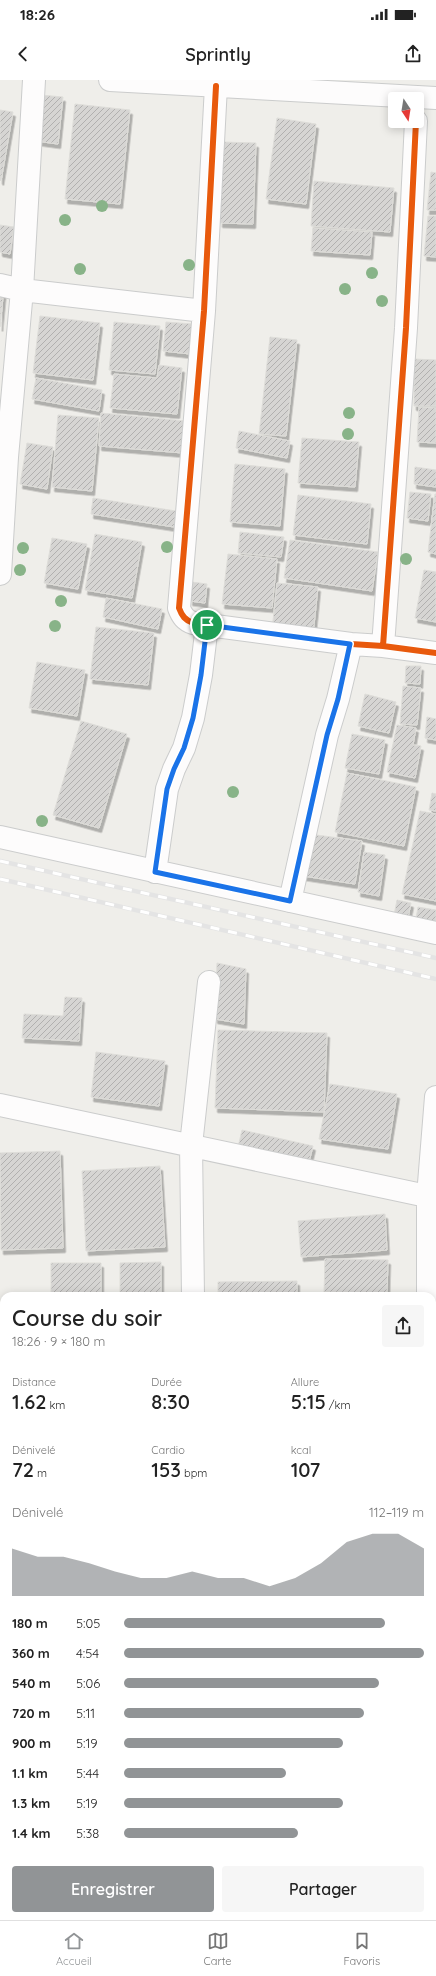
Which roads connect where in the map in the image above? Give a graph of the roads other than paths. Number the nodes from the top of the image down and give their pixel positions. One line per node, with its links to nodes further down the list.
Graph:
1 (34, 80): 7 (street)
2 (110, 80): 3 (street)
3 (216, 86): 4 (street); 8 (street)
4 (388, 96)
5 (416, 128): 12 (street)
6 (0, 285): 7 (street)
7 (22, 290): 8 (street); 9 (street)
8 (204, 311): 10 (street)
9 (0, 574)
10 (207, 625): 11 (street); 15 (street)
11 (350, 644): 12 (street); 16 (street)
12 (383, 646): 13 (street)
13 (436, 653)
14 (0, 837): 15 (street)
15 (155, 872): 16 (street)
16 (290, 901): 17 (street)
17 (436, 933)
18 (209, 982): 21 (street)
19 (436, 1097): 22 (street)
20 (0, 1105): 21 (street)
21 (191, 1145): 22 (street); 23 (street)
22 (432, 1197): 24 (street)
23 (193, 1292)
24 (428, 1292)

